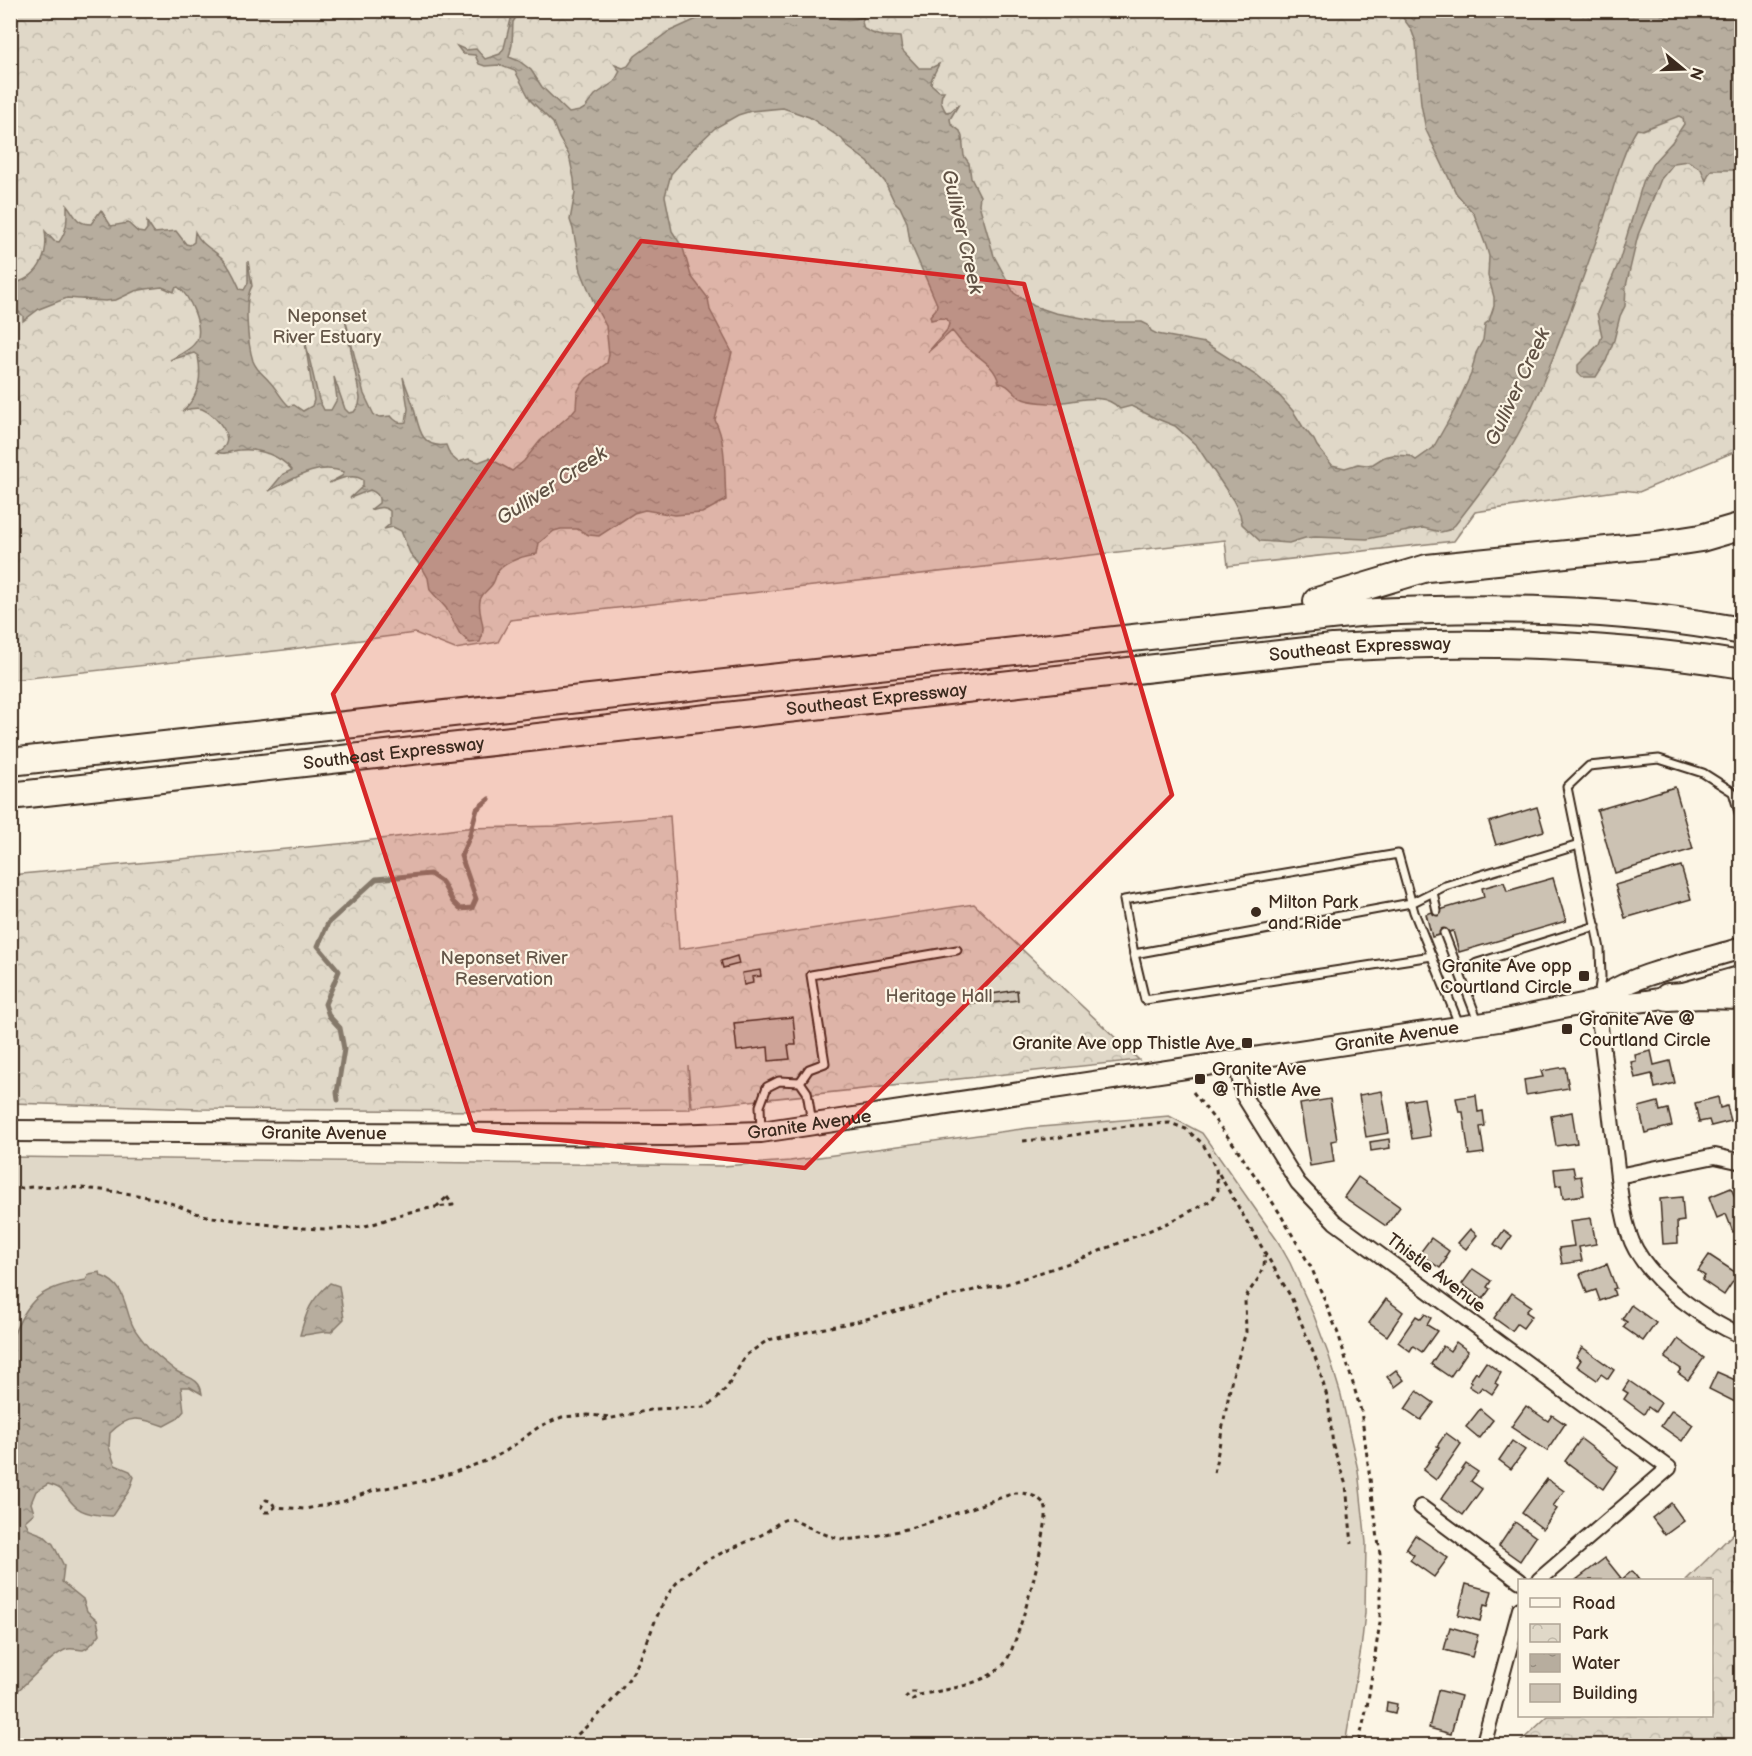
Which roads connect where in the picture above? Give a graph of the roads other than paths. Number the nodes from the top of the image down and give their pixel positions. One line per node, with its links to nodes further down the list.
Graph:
1 (1742, 526): 2 (highway)
2 (1317, 602): 3 (highway); 7 (highway)
3 (1742, 615)
4 (1742, 631): 8 (highway)
5 (1742, 650): 9 (highway)
6 (1742, 664): 10 (highway, Southeast Expressway)
7 (10, 745)
8 (10, 762)
9 (10, 782)
10 (10, 796)
11 (1742, 823): 12 (lane)
12 (1579, 845): 13 (lane); 16 (lane)
13 (1433, 892): 14 (lane); 15 (lane)
14 (1411, 903): 20 (lane); 20 (lane); 21 (lane)
15 (1437, 910)
16 (1596, 926): 22 (lane); 26 (lane)
17 (1443, 933): 22 (lane)
18 (1742, 948): 26 (main road, Granite Avenue)
19 (957, 950): 29 (lane)
20 (1134, 954): 21 (lane)
21 (1432, 956): 27 (lane)
22 (1461, 973): 27 (lane)
23 (1742, 976): 25 (main road, Granite Avenue)
24 (1742, 996): 25 (highway)
25 (1668, 997): 26 (main road, Granite Avenue)
26 (1597, 1001): 27 (main road, Granite Avenue); 34 (street)
27 (1470, 1025): 28 (main road, Granite Avenue)
28 (1236, 1061): 30 (main road, Granite Avenue); 37 (street, Thistle Avenue)
29 (800, 1082): 30 (lane); 32 (lane)
30 (812, 1125): 32 (main road, Granite Avenue)
31 (10, 1131): 32 (main road, Granite Avenue)
32 (761, 1132)
33 (1742, 1161): 34 (street)
34 (1618, 1176): 35 (street)
35 (1742, 1336)
36 (1421, 1507): 38 (street)
37 (1541, 1579)
38 (1518, 1580)
39 (1518, 1616): 40 (street)
40 (1483, 1746)

